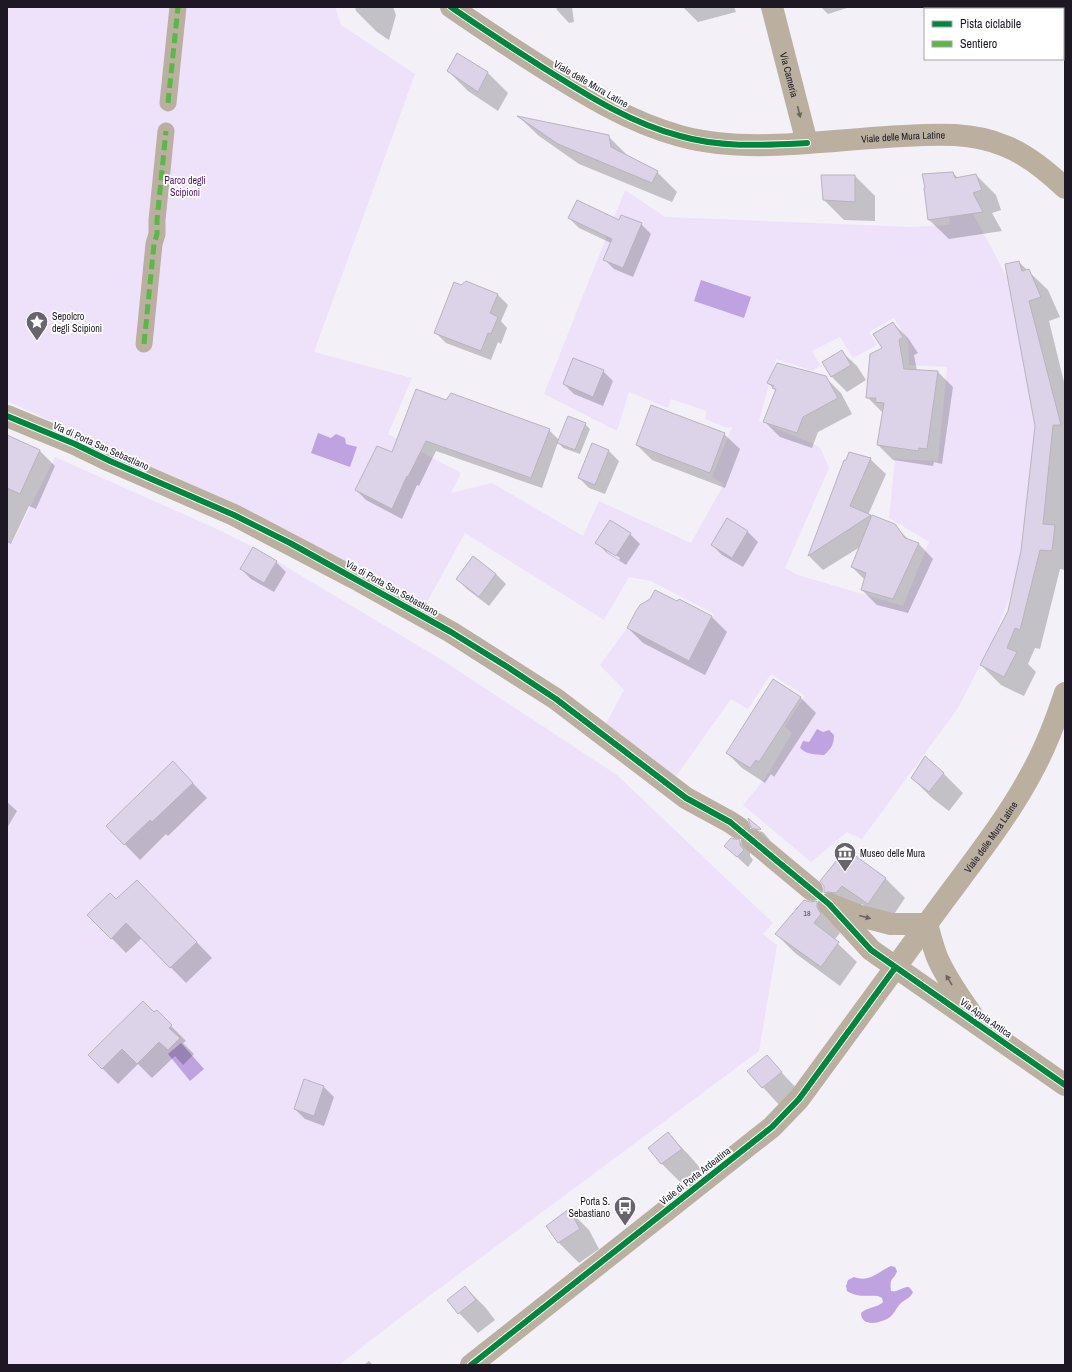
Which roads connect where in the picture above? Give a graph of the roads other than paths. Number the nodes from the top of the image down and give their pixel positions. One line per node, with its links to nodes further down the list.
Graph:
1 (178, 7): 4 (street)
2 (451, 7): 6 (street, Viale delle Mura Latine)
3 (772, 7): 6 (street, Via Cameria, one-way to 6)
4 (168, 104)
5 (166, 130): 8 (street)
6 (807, 143): 7 (street, Viale delle Mura Latine)
7 (1065, 188)
8 (144, 344)
9 (7, 416): 11 (street, Via di Porta San Sebastiano)
10 (1065, 693): 12 (street, Viale delle Mura Latine)
11 (812, 890)
12 (927, 924): 13 (street, Viale delle Mura Latine); 13 (street, one-way to 12); 14 (street, one-way to 12)
13 (895, 968): 14 (street, Via Appia Antica); 16 (street, Viale di Porta Ardeatina)
14 (978, 1024): 15 (street, Via Appia Antica)
15 (1065, 1085)
16 (471, 1365)

